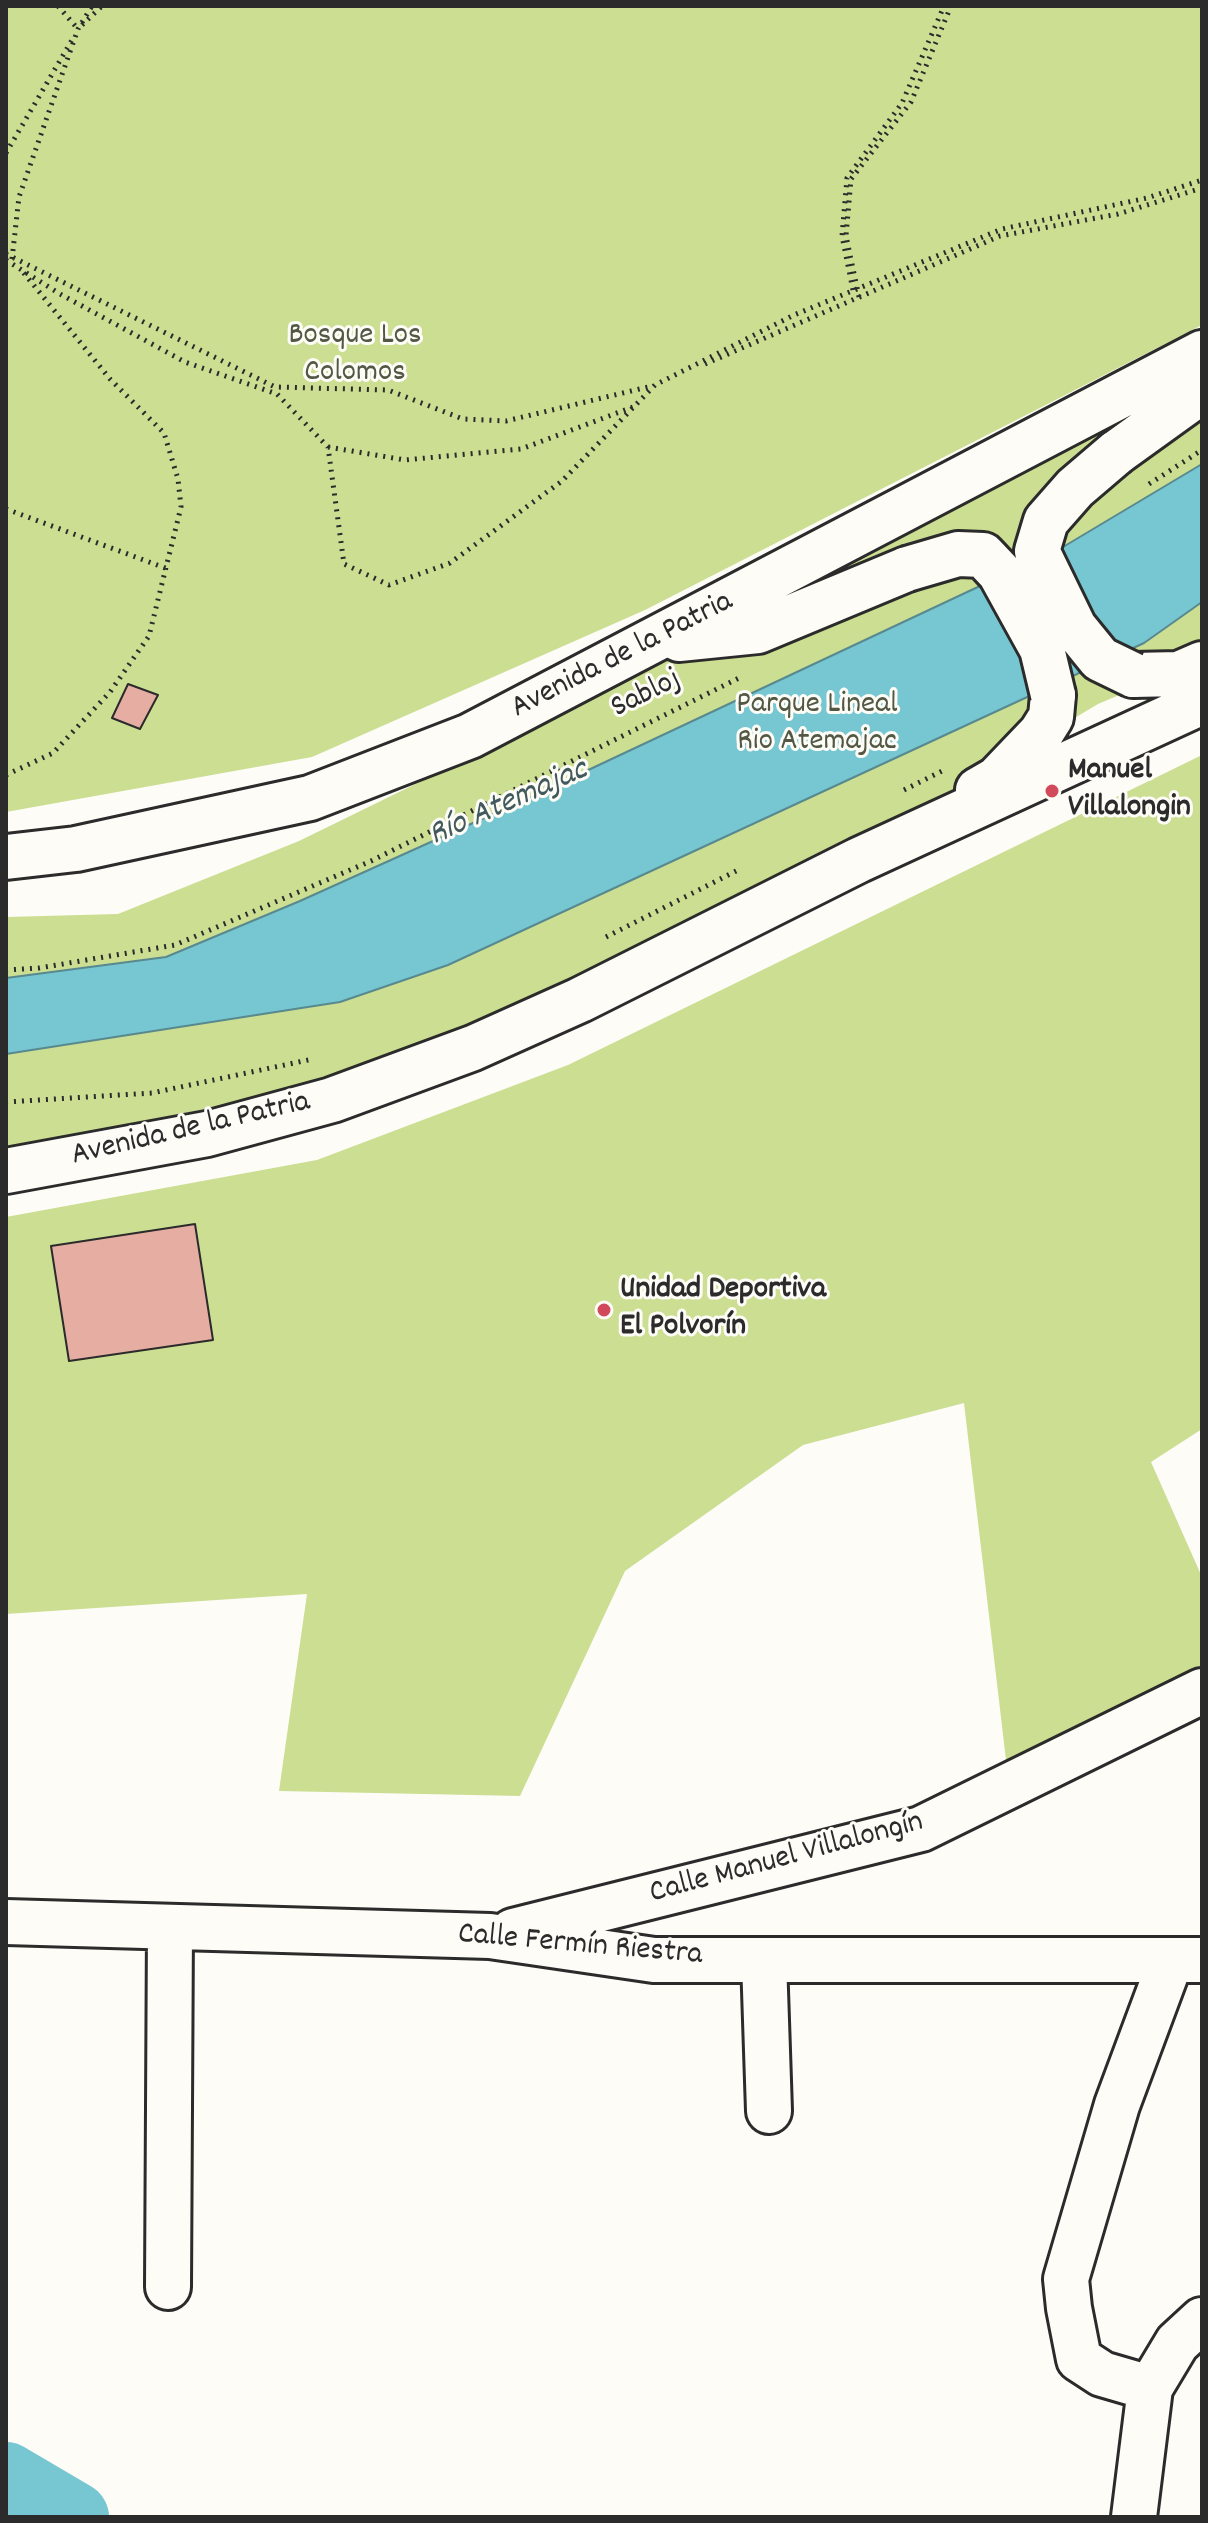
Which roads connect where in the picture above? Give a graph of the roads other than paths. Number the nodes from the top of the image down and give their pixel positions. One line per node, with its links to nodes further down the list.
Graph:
1 (1202, 353): 3 (main road, Avenida de la Patria)
2 (1202, 391): 4 (main road, bridge)
3 (656, 641): 6 (main road, Avenida de la Patria); 7 (main road, bridge)
4 (1202, 664)
5 (1202, 702): 7 (main road, Avenida de la Patria)
6 (6, 857)
7 (859, 860): 8 (main road, Avenida de la Patria)
8 (6, 1171)
9 (1202, 1691): 12 (main road, Calle Manuel Villalongín)
10 (6, 1922): 11 (main road, Calle Fermín Riestra)
11 (170, 1927): 12 (main road, Calle Fermín Riestra); 16 (main road)
12 (490, 1936): 13 (main road, Calle Fermín Riestra)
13 (764, 1960): 14 (main road, Calle Fermín Riestra); 15 (main road)
14 (1187, 1960): 18 (main road)
15 (769, 2111)
16 (168, 2287)
17 (1202, 2320): 18 (main road)
18 (1150, 2388): 19 (main road)
19 (1134, 2517)

